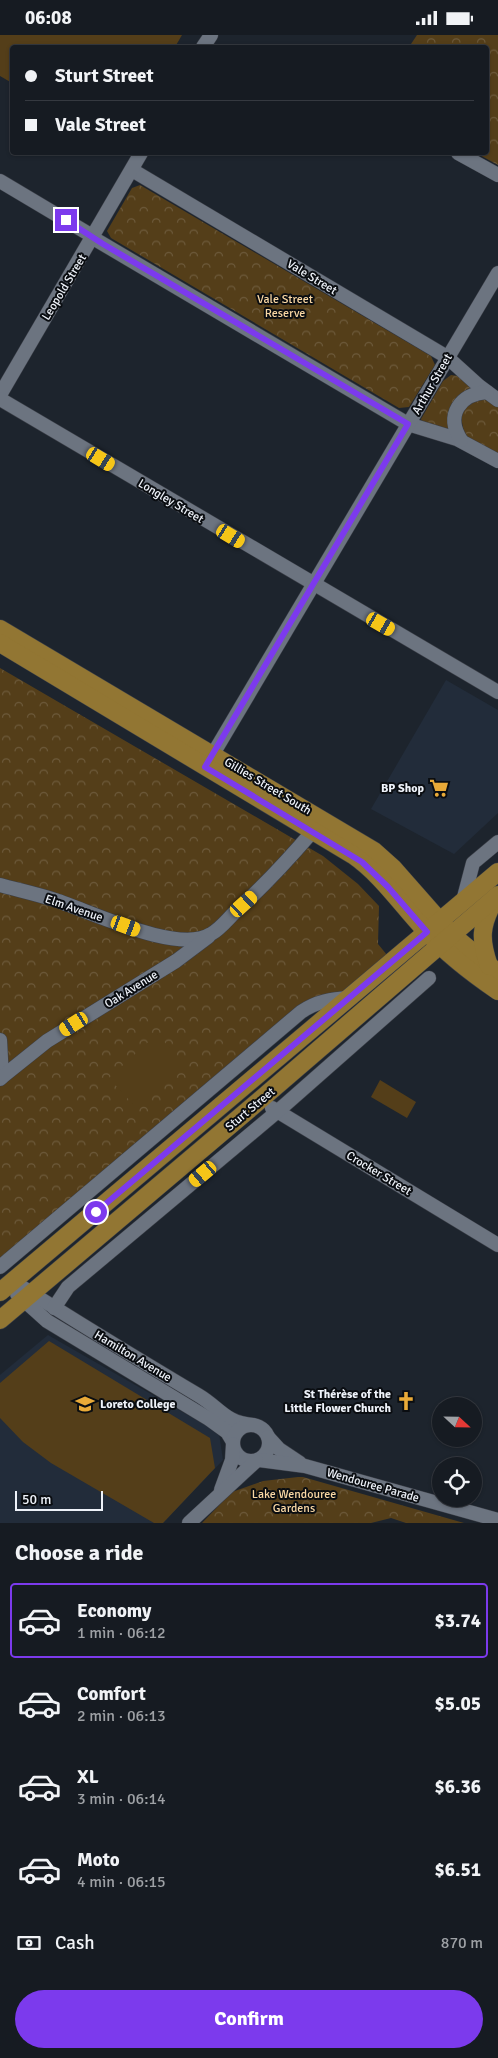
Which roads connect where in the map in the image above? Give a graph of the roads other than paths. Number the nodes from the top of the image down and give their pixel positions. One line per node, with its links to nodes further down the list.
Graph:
1 (141, 155): 3 (street, Leopold Street)
2 (462, 155): 4 (street)
3 (132, 170): 6 (street, Leopold Street); 8 (street, Vale Street)
4 (498, 175)
5 (0, 181): 6 (street)
6 (93, 237): 9 (street, Leopold Street); 12 (street)
7 (498, 273): 8 (street, Arthur Street)
8 (448, 357): 10 (street, Vale Street); 12 (street, Arthur Street)
9 (0, 395)
10 (493, 396): 13 (street, Vale Street)
11 (0, 399): 15 (street, Longley Street)
12 (408, 424): 13 (street); 15 (street, Arthur Street)
13 (461, 440): 14 (street)
14 (498, 461)
15 (312, 585): 18 (street, Longley Street); 19 (street, Arthur Street)
16 (0, 629): 19 (main road, Gillies Street South)
17 (0, 643): 19 (main road, Gillies Street South)
18 (498, 692)
19 (209, 760): 20 (main road, Gillies Street South); 26 (main road, Gillies Street South)
20 (313, 831): 26 (main road, Gillies Street South); 27 (street)
21 (498, 841): 25 (street)
22 (498, 872): 25 (main road, Sturt Street)
23 (0, 885): 27 (street, Elm Avenue)
24 (498, 895): 28 (main road, Sturt Street); 29 (main road)
25 (463, 901): 26 (main road, Sturt Street)
26 (433, 927): 28 (main road); 32 (main road, Sturt Street)
27 (211, 935): 34 (street, Oak Avenue)
28 (446, 940): 29 (main road); 31 (main road); 35 (main road, Sturt Street)
29 (494, 970)
30 (429, 978): 36 (street, Sturt Street)
31 (498, 991)
32 (350, 997): 38 (street); 39 (main road, Sturt Street)
33 (0, 1040): 34 (street, Oak Avenue)
34 (1, 1078)
35 (260, 1101): 36 (street, Crocker Street); 40 (main road, Sturt Street)
36 (278, 1111): 37 (street, Crocker Street); 41 (street, Sturt Street)
37 (498, 1245)
38 (0, 1267)
39 (7, 1286): 40 (street, Hamilton Avenue)
40 (28, 1297): 41 (street, Hamilton Avenue); 42 (main road, Sturt Street); 45 (street, Hamilton Avenue)
41 (54, 1309): 43 (street, Hamilton Avenue)
42 (0, 1320)
43 (253, 1425): 44 (street); 45 (street)
44 (268, 1437): 46 (street); 47 (street, Wendouree Parade)
45 (233, 1443): 46 (street); 48 (street)
46 (257, 1460): 47 (street, Wendouree Parade); 48 (street)
47 (305, 1466): 49 (street, Wendouree Parade)
48 (220, 1493): 50 (street)
49 (498, 1520)
50 (189, 1523)

